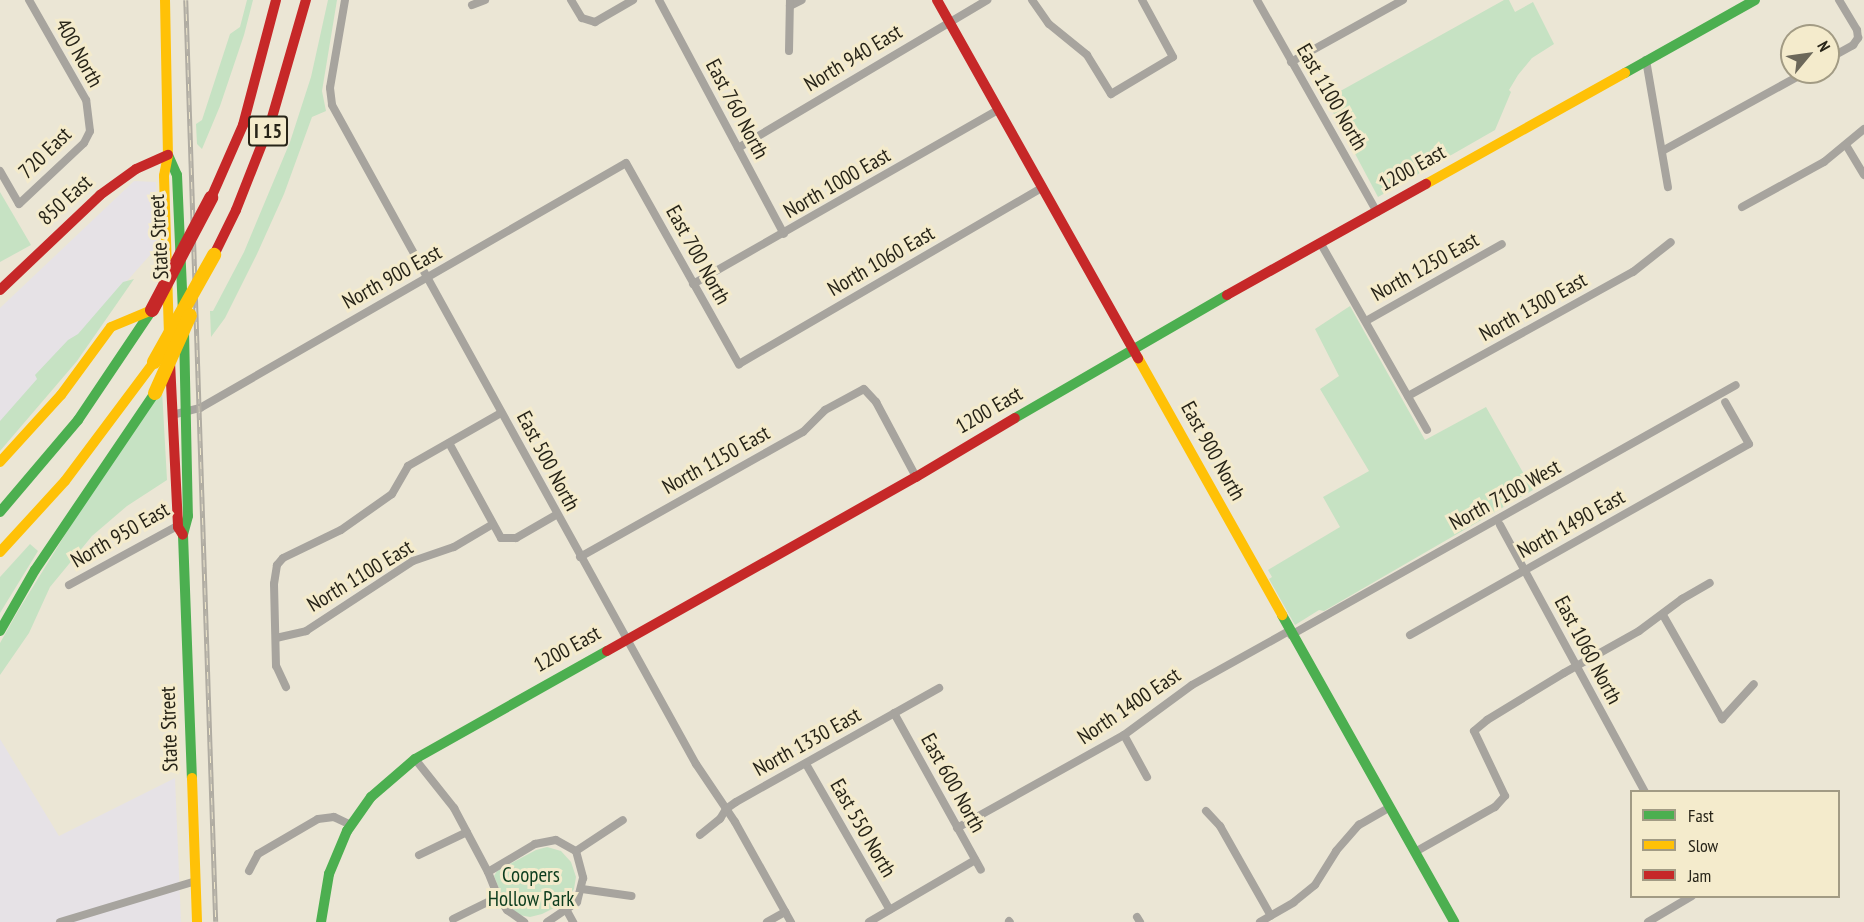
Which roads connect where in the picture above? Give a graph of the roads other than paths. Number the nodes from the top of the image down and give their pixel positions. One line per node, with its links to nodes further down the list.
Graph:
1 (29, 0): 28 (street, 400 North)
2 (165, 0): 33 (main road, State Street)
3 (276, 0): 49 (main road, I 15, bridge)
4 (306, 0): 46 (main road, I 15, bridge)
5 (345, 0): 45 (street, East 500 North)
6 (485, 0): 20 (street)
7 (571, 0): 8 (street)
8 (633, 0)
9 (659, 0): 31 (street, East 760 North)
10 (802, 0): 19 (street)
11 (937, 0): 21 (main road, East 900 North)
12 (987, 0): 21 (street, North 940 East)
13 (1032, 0): 14 (street)
14 (1142, 0)
15 (1257, 0): 25 (street, East 1100 North)
16 (1403, 0): 25 (street)
17 (1755, 0): 24 (main road, 1200 East)
18 (1839, 0): 23 (street)
19 (790, 3): 22 (street)
20 (472, 5)
21 (949, 21): 27 (main road, East 900 North); 31 (street, North 940 East)
22 (789, 51)
23 (1840, 51)
24 (1646, 60): 32 (street); 40 (main road, 1200 East)
25 (1291, 62): 40 (street, East 1100 North)
26 (1784, 84): 32 (street)
27 (998, 110): 38 (main road, East 900 North); 41 (street, North 1000 East)
28 (91, 125): 35 (street, 720 East)
29 (1864, 129): 30 (street)
30 (1846, 145): 36 (street); 39 (street)
31 (738, 148): 41 (street, East 760 North)
32 (1664, 150): 37 (street)
33 (168, 155): 48 (main road, 850 East); 56 (main road, State Street); 58 (main road, State Street)
34 (626, 163): 45 (street, North 900 East); 47 (street, East 700 North)
35 (0, 171)
36 (1864, 176)
37 (1668, 187)
38 (1041, 188): 51 (main road, East 900 North); 52 (street, North 1060 East)
39 (1742, 207)
40 (1377, 212): 43 (main road, 1200 East)
41 (784, 234): 47 (street, North 1000 East)
42 (1671, 242): 54 (street, North 1300 East)
43 (1321, 244): 50 (street); 51 (main road, 1200 East)
44 (1502, 244): 50 (street, North 1250 East)
45 (426, 279): 56 (street, North 900 East); 57 (street, East 500 North)
46 (201, 282): 68 (main road, I 15, bridge); 74 (main road, bridge)
47 (693, 284): 52 (street, East 700 North)
48 (0, 290)
49 (152, 310): 61 (main road); 63 (main road, I 15)
50 (1366, 321): 54 (street)
51 (1131, 349): 62 (main road, 1200 East); 75 (main road, East 900 North)
52 (739, 364)
53 (1736, 385): 75 (street, North 7100 West)
54 (1408, 396): 59 (street)
55 (1725, 402): 70 (street, North 1490 East)
56 (188, 410): 58 (street, North 900 East); 67 (main road, State Street)
57 (501, 413): 60 (street); 64 (street, East 500 North)
58 (172, 415): 67 (main road, State Street)
59 (1428, 430)
60 (448, 443): 65 (street); 77 (street)
61 (0, 462)
62 (916, 477): 69 (street, North 1150 East); 78 (main road, 1200 East)
63 (0, 512)
64 (556, 515): 65 (street); 69 (street, East 500 North)
65 (493, 524): 77 (street, North 1100 East)
66 (1500, 525): 70 (street, East 1060 North)
67 (181, 531): 72 (street, North 950 East); 104 (main road, State Street)
68 (0, 552)
69 (580, 556): 78 (street, East 500 North)
70 (1524, 571): 76 (street, North 1490 East); 79 (street, East 1060 North)
71 (1710, 583): 73 (street)
72 (69, 585)
73 (1662, 615): 79 (street); 80 (street)
74 (0, 631)
75 (1290, 633): 84 (street, North 1400 East); 89 (main road, East 900 North)
76 (1410, 635)
77 (276, 638): 81 (street)
78 (627, 639): 85 (main road, 1200 East); 90 (street, East 500 North)
79 (1576, 665): 88 (street, East 1060 North); 98 (street)
80 (1754, 684)
81 (286, 687)
82 (939, 688): 83 (street, North 1330 East)
83 (894, 714): 86 (street, North 1330 East); 94 (street, East 600 North)
84 (1124, 735): 87 (street); 94 (street, North 1400 East)
85 (415, 759): 93 (main road, 1200 East); 95 (street)
86 (806, 764): 90 (street, North 1330 East); 109 (street, East 550 North)
87 (1147, 777)
88 (1644, 790)
89 (1389, 808): 98 (main road, East 900 North); 112 (street)
90 (726, 809): 96 (street, North 1330 East); 111 (street, East 500 North)
91 (1206, 811): 112 (street)
92 (623, 820): 97 (street)
93 (351, 825): 102 (street); 116 (main road, 1200 East)
94 (957, 828): 100 (street, East 600 North)
95 (467, 832): 99 (street); 103 (street)
96 (700, 835)
97 (576, 851): 103 (street); 105 (street)
98 (1415, 852): 124 (main road, East 900 North)
99 (419, 855)
100 (975, 860): 101 (street, East 600 North); 109 (street)
101 (981, 870)
102 (249, 871)
103 (488, 872): 107 (street)
104 (196, 880): 114 (street); 115 (main road, State Street)
105 (582, 889): 106 (street); 110 (street)
106 (632, 896)
107 (498, 897): 113 (street); 117 (street)
108 (1690, 898): 125 (street)
109 (890, 910): 122 (street)
110 (567, 911): 118 (street); 119 (street)
111 (785, 912): 120 (street); 121 (street, East 500 North)
112 (1271, 916): 123 (street)
113 (453, 919)
114 (60, 922)
115 (197, 922)
116 (321, 922)
117 (524, 922)
118 (547, 922)
119 (573, 922)
120 (767, 922)
121 (791, 922)
122 (869, 922)
123 (1260, 922)
124 (1454, 922)
125 (1648, 922)

